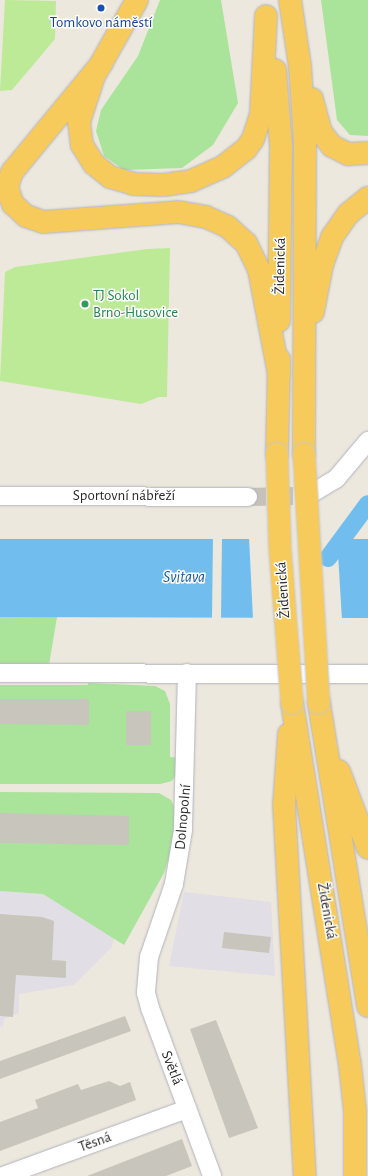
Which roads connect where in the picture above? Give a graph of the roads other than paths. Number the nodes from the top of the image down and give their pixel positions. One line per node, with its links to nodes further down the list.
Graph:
1 (137, 0): 4 (highway)
2 (292, 6): 5 (highway); 7 (highway, Židenická)
3 (264, 8): 4 (highway); 8 (highway, Židenická)
4 (102, 63): 8 (highway)
5 (368, 153)
6 (368, 198): 7 (highway)
7 (303, 368): 17 (highway, Židenická, bridge)
8 (279, 374): 16 (highway, Židenická, bridge)
9 (368, 441): 10 (street)
10 (314, 492)
11 (0, 496): 12 (street, Sportovní nábřeží)
12 (248, 497)
13 (0, 673): 14 (street)
14 (187, 673): 15 (street); 19 (street, Dolnopolní)
15 (368, 674)
16 (292, 703): 21 (highway); 27 (highway, Židenická)
17 (319, 703): 18 (highway); 20 (highway, Židenická)
18 (368, 848)
19 (149, 957): 22 (street, Světlá)
20 (368, 1006)
21 (300, 1088): 25 (highway); 26 (highway)
22 (187, 1108): 23 (street, Těsná); 24 (street, Světlá)
23 (4, 1176)
24 (212, 1176)
25 (305, 1176)
26 (318, 1176)
27 (355, 1176)

